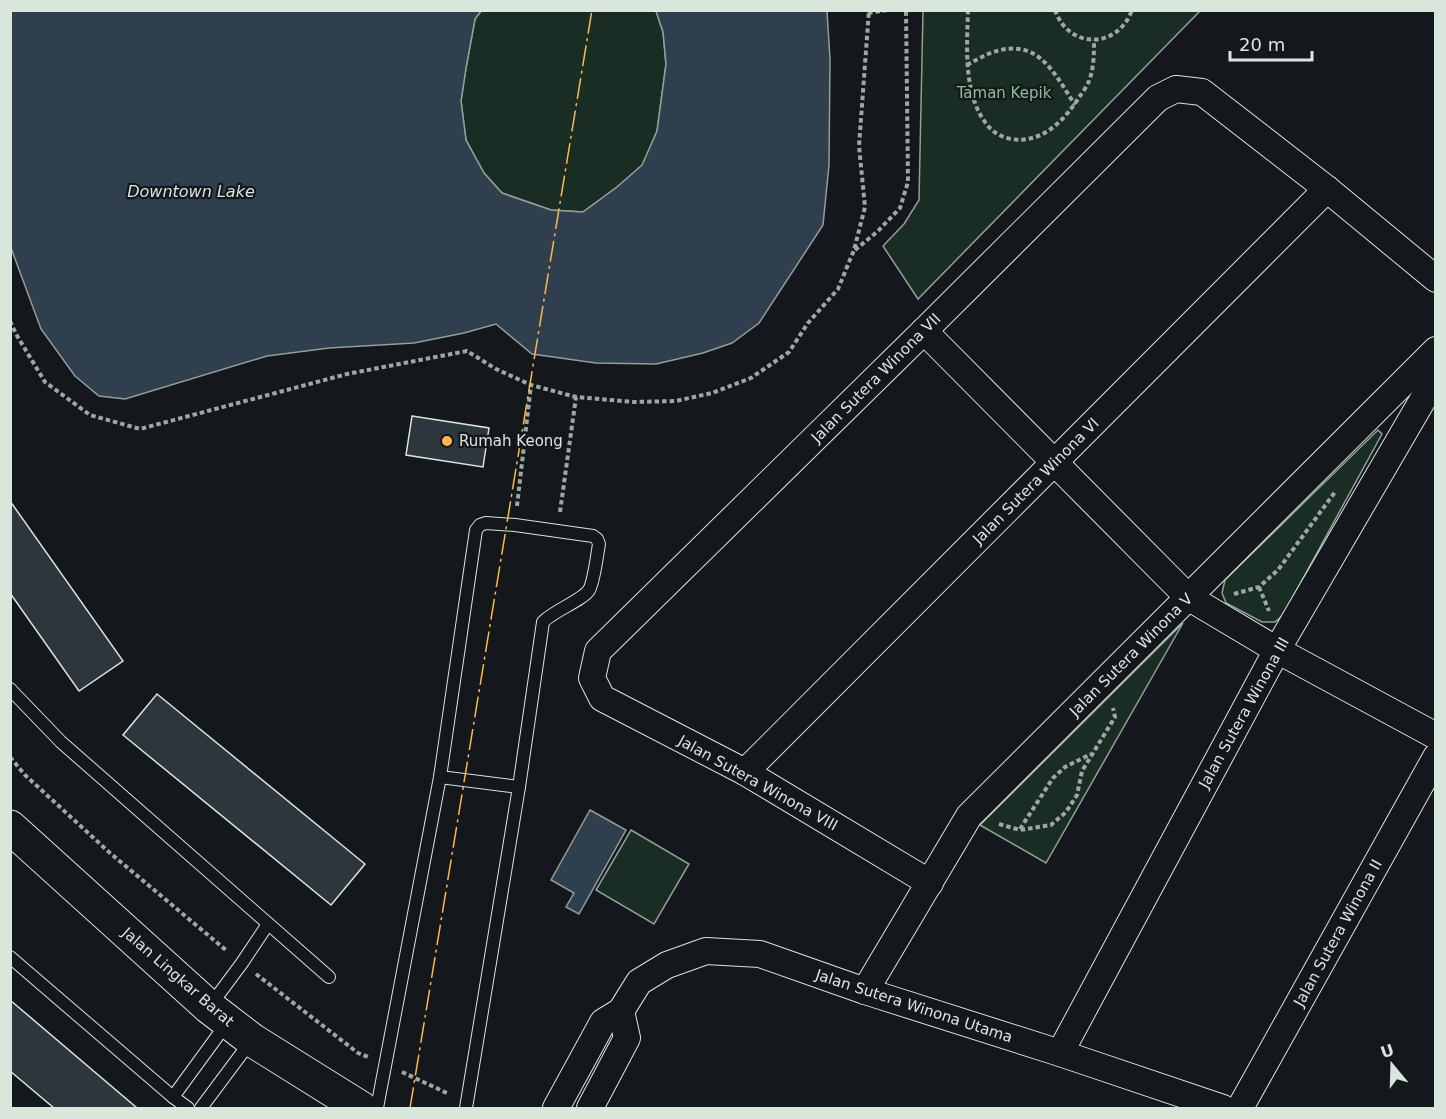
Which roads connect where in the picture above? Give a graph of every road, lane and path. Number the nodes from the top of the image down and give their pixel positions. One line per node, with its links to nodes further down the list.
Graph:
1 (888, 10): 6 (path)
2 (906, 10): 11 (path)
3 (968, 10): 8 (path)
4 (1055, 10): 7 (path)
5 (1132, 10): 7 (path)
6 (868, 12): 11 (path)
7 (1094, 40): 9 (path)
8 (967, 65): 9 (path); 9 (path)
9 (1075, 105)
10 (1327, 189): 12 (street); 14 (street, Jalan Sutera Winona VII); 19 (street, Jalan Sutera Winona VI)
11 (854, 250): 18 (path)
12 (1436, 279)
13 (10, 321): 17 (path)
14 (924, 331): 19 (street); 25 (street, Jalan Sutera Winona VII)
15 (1436, 350): 23 (street, Jalan Sutera Winona V)
16 (1436, 377): 24 (street, Jalan Sutera Winona III)
17 (531, 385): 18 (path); 21 (path)
18 (576, 397): 22 (path)
19 (1054, 463): 23 (street); 31 (street, Jalan Sutera Winona VI)
20 (1336, 490): 23 (path)
21 (515, 525): 22 (lane); 32 (lane)
22 (558, 531): 33 (lane)
23 (1188, 597): 24 (street); 27 (street, Jalan Sutera Winona V)
24 (1277, 650): 28 (street); 44 (street, Jalan Sutera Winona III)
25 (592, 678): 31 (street, Jalan Sutera Winona VIII)
26 (10, 689): 38 (lane)
27 (1097, 689): 29 (path); 34 (street, Jalan Sutera Winona V)
28 (1436, 736)
29 (1093, 753): 36 (path); 36 (path)
30 (1436, 757): 54 (street, Jalan Sutera Winona II)
31 (745, 772): 37 (street, Jalan Sutera Winona VIII)
32 (440, 777): 33 (lane); 49 (lane)
33 (519, 787): 50 (lane)
34 (969, 816): 36 (path); 37 (street, Jalan Sutera Winona V)
35 (10, 827): 43 (street, Jalan Lingkar Barat)
36 (1020, 830)
37 (930, 883): 41 (street, Jalan Sutera Winona V)
38 (268, 924): 40 (lane); 43 (lane)
39 (10, 957): 45 (lane)
40 (329, 978)
41 (865, 991): 42 (street, Jalan Sutera Winona Utama); 44 (street, Jalan Sutera Winona Utama)
42 (621, 1011): 51 (street, Jalan Sutera Winona Utama); 52 (street)
43 (230, 1023): 45 (lane); 47 (lane); 48 (street, Jalan Lingkar Barat)
44 (1060, 1053): 53 (street, Jalan Sutera Winona Utama)
45 (173, 1097): 46 (lane)
46 (188, 1108)
47 (201, 1108)
48 (361, 1108)
49 (378, 1108)
50 (466, 1108)
51 (556, 1108)
52 (590, 1108)
53 (1223, 1108)
54 (1240, 1108)

